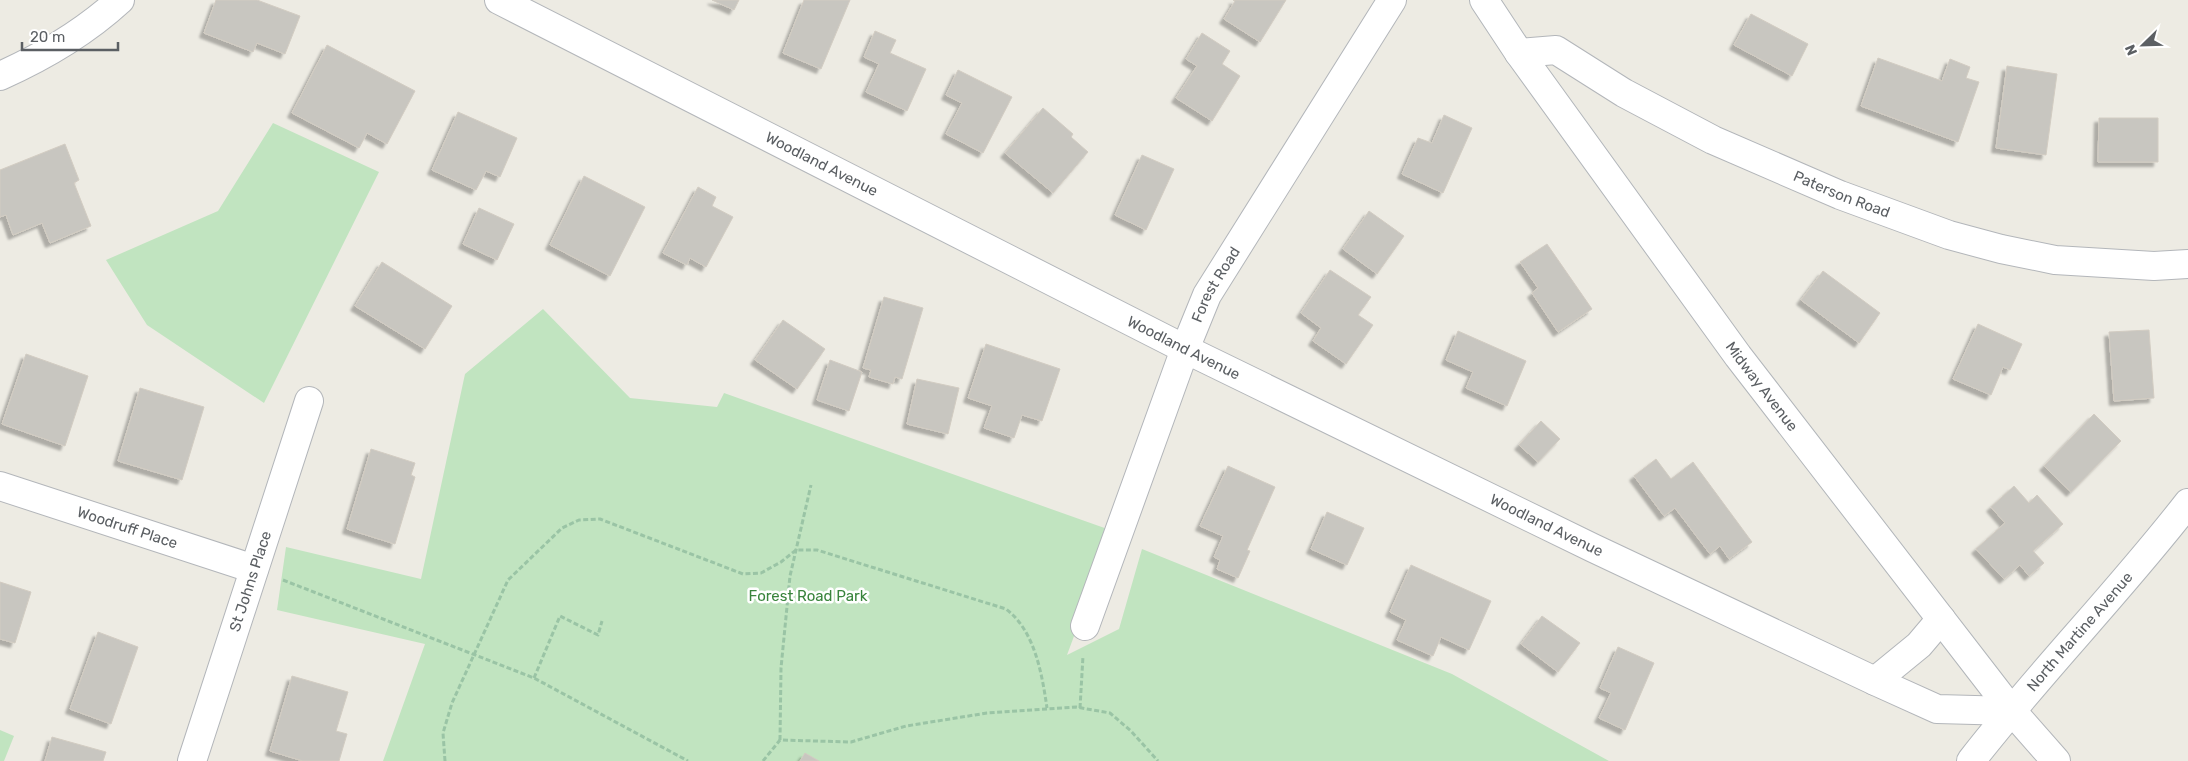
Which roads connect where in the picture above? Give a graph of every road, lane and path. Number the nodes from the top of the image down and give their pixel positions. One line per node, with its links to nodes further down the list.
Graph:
1 (120, 0): 6 (street)
2 (499, 0): 8 (street, Woodland Avenue)
3 (1392, 0): 8 (street, Forest Road)
4 (1484, 0): 5 (street, Midway Avenue)
5 (1519, 53): 7 (street, Paterson Road); 15 (street, Midway Avenue)
6 (0, 76)
7 (2188, 264)
8 (1185, 348): 17 (street, Forest Road); 20 (street, Woodland Avenue)
9 (309, 401): 14 (street, St Johns Place)
10 (811, 485): 13 (path)
11 (0, 486): 14 (street, Woodruff Place)
12 (2188, 502): 23 (street, North Martine Avenue)
13 (796, 550): 18 (path); 21 (path); 24 (path)
14 (254, 569): 18 (path); 25 (street, St Johns Place)
15 (1941, 619): 20 (street); 23 (street, Midway Avenue)
16 (602, 621): 19 (path)
17 (1085, 626): 22 (path)
18 (473, 655): 19 (path); 26 (path)
19 (534, 678): 27 (path)
20 (1875, 681): 23 (street, Woodland Avenue)
21 (1047, 708): 22 (path); 24 (path)
22 (1080, 708): 29 (path)
23 (2012, 711): 30 (street, North Martine Avenue); 31 (street, Midway Avenue)
24 (780, 740): 28 (path)
25 (192, 761)
26 (445, 761)
27 (688, 761)
28 (763, 761)
29 (1158, 761)
30 (1971, 761)
31 (2056, 761)

